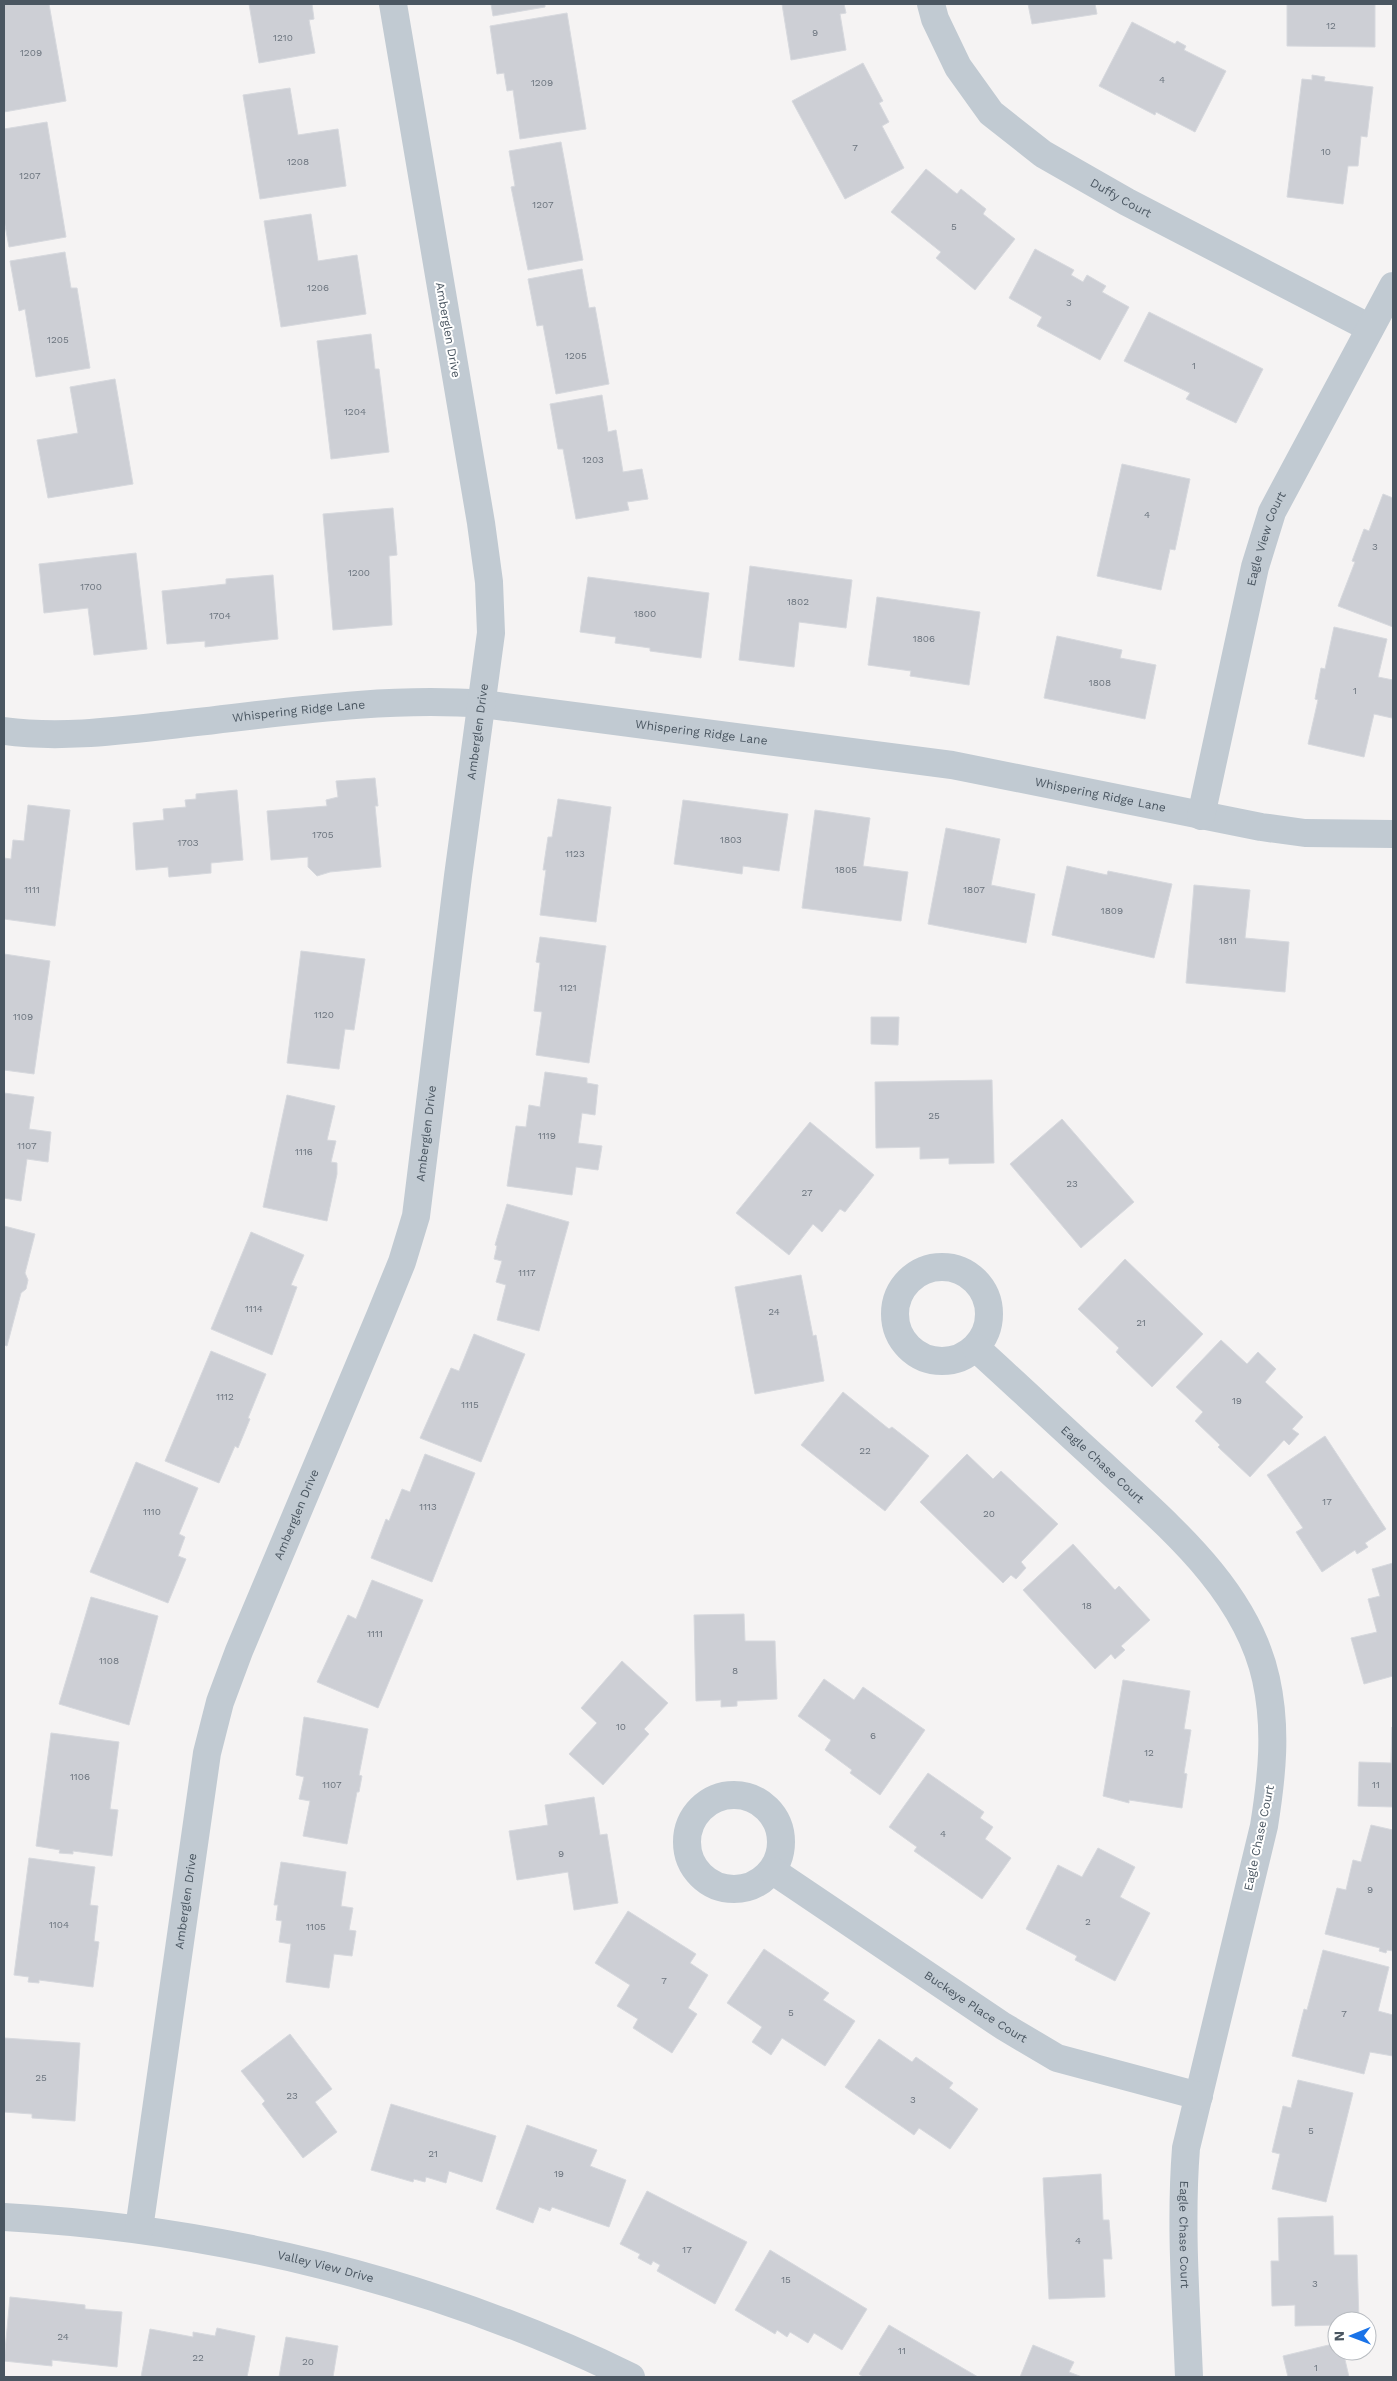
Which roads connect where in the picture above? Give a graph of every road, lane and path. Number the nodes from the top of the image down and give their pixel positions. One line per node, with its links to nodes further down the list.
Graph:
1 (393, 4): 5 (street, Amberglen Drive)
2 (931, 4): 4 (street, Duffy Court)
3 (1393, 286): 4 (street, Eagle View Court)
4 (1370, 328): 7 (street, Eagle View Court)
5 (483, 704): 6 (street, Whispering Ridge Lane); 7 (street, Whispering Ridge Lane); 13 (street, Amberglen Drive)
6 (4, 731)
7 (1201, 816): 8 (street, Whispering Ridge Lane)
8 (1393, 834)
9 (976, 1348): 11 (street, Eagle Chase Court)
10 (773, 1871): 11 (street, Buckeye Place Court)
11 (1199, 2096): 15 (street, Eagle Chase Court)
12 (4, 2218): 13 (street, Valley View Drive)
13 (140, 2229): 14 (street, Valley View Drive)
14 (631, 2377)
15 (1189, 2377)

